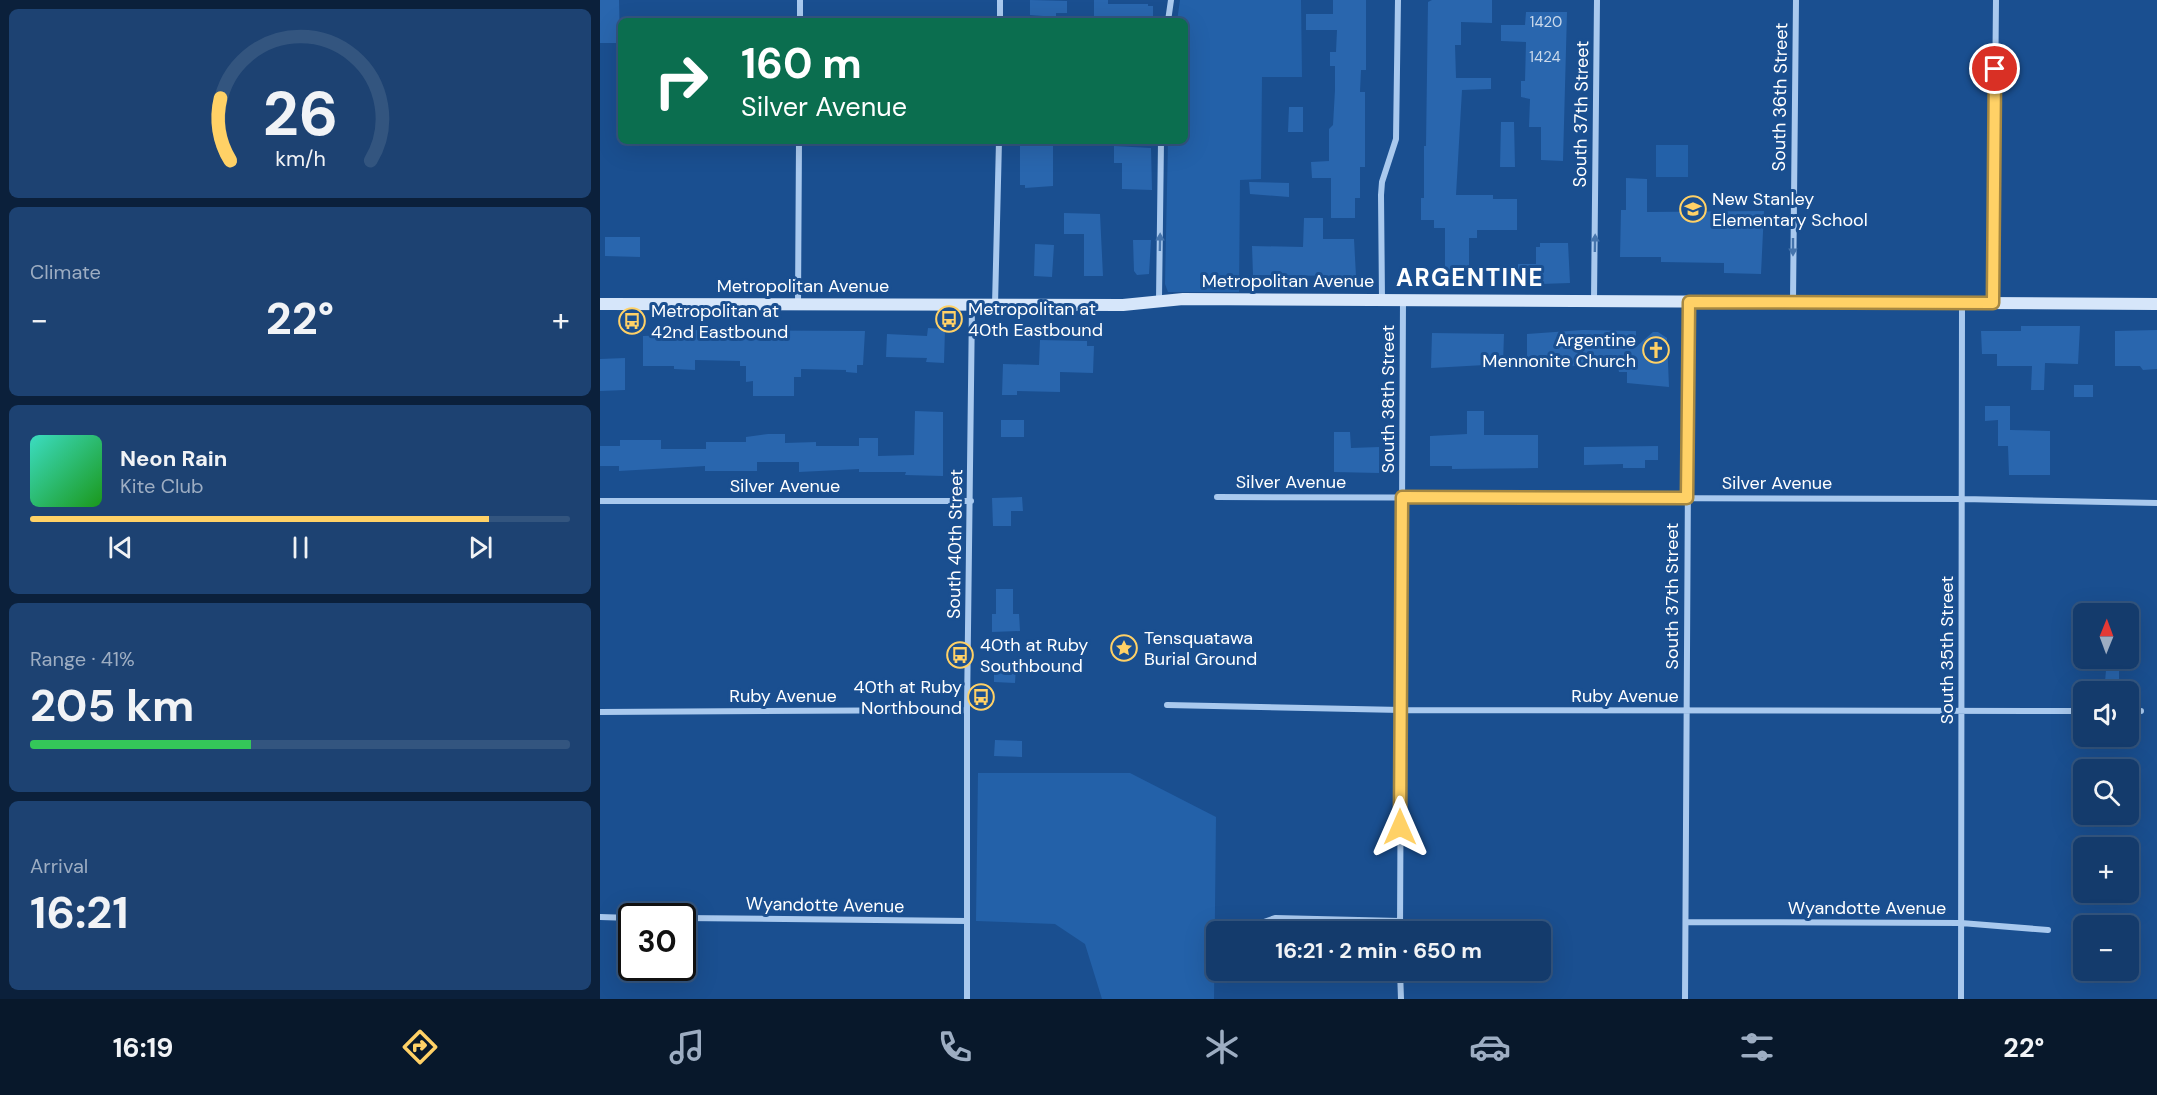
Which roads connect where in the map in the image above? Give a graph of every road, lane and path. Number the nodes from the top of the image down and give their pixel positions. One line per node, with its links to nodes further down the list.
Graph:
1 (800, 0): 8 (street)
2 (1000, 0): 9 (street)
3 (1171, 0): 10 (street)
4 (1398, 0): 14 (street, South 38th Street)
5 (1597, 0): 17 (street, South 37th Street, one-way to 5)
6 (1796, 0): 18 (street, South 36th Street, one-way to 18)
7 (1996, 0): 22 (street)
8 (800, 18)
9 (1000, 18)
10 (1168, 18)
11 (799, 144): 21 (street)
12 (999, 144): 26 (street)
13 (1161, 144): 16 (street, one-way to 13)
14 (1382, 298): 15 (main road, Metropolitan Avenue); 16 (main road, Metropolitan Avenue)
15 (1403, 299): 17 (main road, Metropolitan Avenue); 28 (street, South 38th Street)
16 (1159, 300): 26 (main road, Metropolitan Avenue)
17 (1594, 301): 19 (main road, Metropolitan Avenue)
18 (1793, 301): 19 (main road, Metropolitan Avenue); 20 (main road, Metropolitan Avenue)
19 (1689, 302): 29 (street, South 37th Street)
20 (1962, 302): 22 (main road, Metropolitan Avenue); 30 (street, South 35th Street)
21 (798, 303): 23 (main road, Metropolitan Avenue); 25 (main road, Metropolitan Avenue)
22 (1993, 303): 24 (main road, Metropolitan Avenue)
23 (600, 304)
24 (2157, 304)
25 (972, 305): 26 (main road, Metropolitan Avenue); 32 (street, South 40th Street)
26 (995, 306)
27 (1216, 497): 28 (street, Silver Avenue)
28 (1402, 497): 29 (street, Silver Avenue); 36 (street, South 38th Street)
29 (1687, 498): 30 (street, Silver Avenue); 37 (street, South 37th Street)
30 (1963, 499): 33 (street, Silver Avenue); 40 (street, South 35th Street)
31 (600, 501): 32 (street, Silver Avenue)
32 (970, 501): 35 (street, South 40th Street)
33 (2157, 503)
34 (1167, 705): 36 (street, Ruby Avenue)
35 (967, 710): 39 (street, Ruby Avenue); 44 (street, South 40th Street)
36 (1401, 710): 37 (street, Ruby Avenue); 46 (street, South 38th Street)
37 (1686, 711): 40 (street, Ruby Avenue); 47 (street, South 37th Street)
38 (2073, 711): 40 (street, Ruby Avenue)
39 (600, 712)
40 (1962, 712): 48 (street, South 35th Street)
41 (600, 918): 42 (street)
42 (618, 918)
43 (696, 918): 44 (street, Wyandotte Avenue)
44 (967, 921): 51 (street, South 40th Street)
45 (1267, 921): 46 (street)
46 (1400, 921)
47 (1686, 922): 48 (street, Wyandotte Avenue); 53 (street, South 37th Street)
48 (1961, 923): 49 (street, Wyandotte Avenue); 54 (street, South 35th Street)
49 (2048, 930)
50 (1400, 981): 52 (street)
51 (967, 999)
52 (1401, 999)
53 (1685, 999)
54 (1961, 999)

